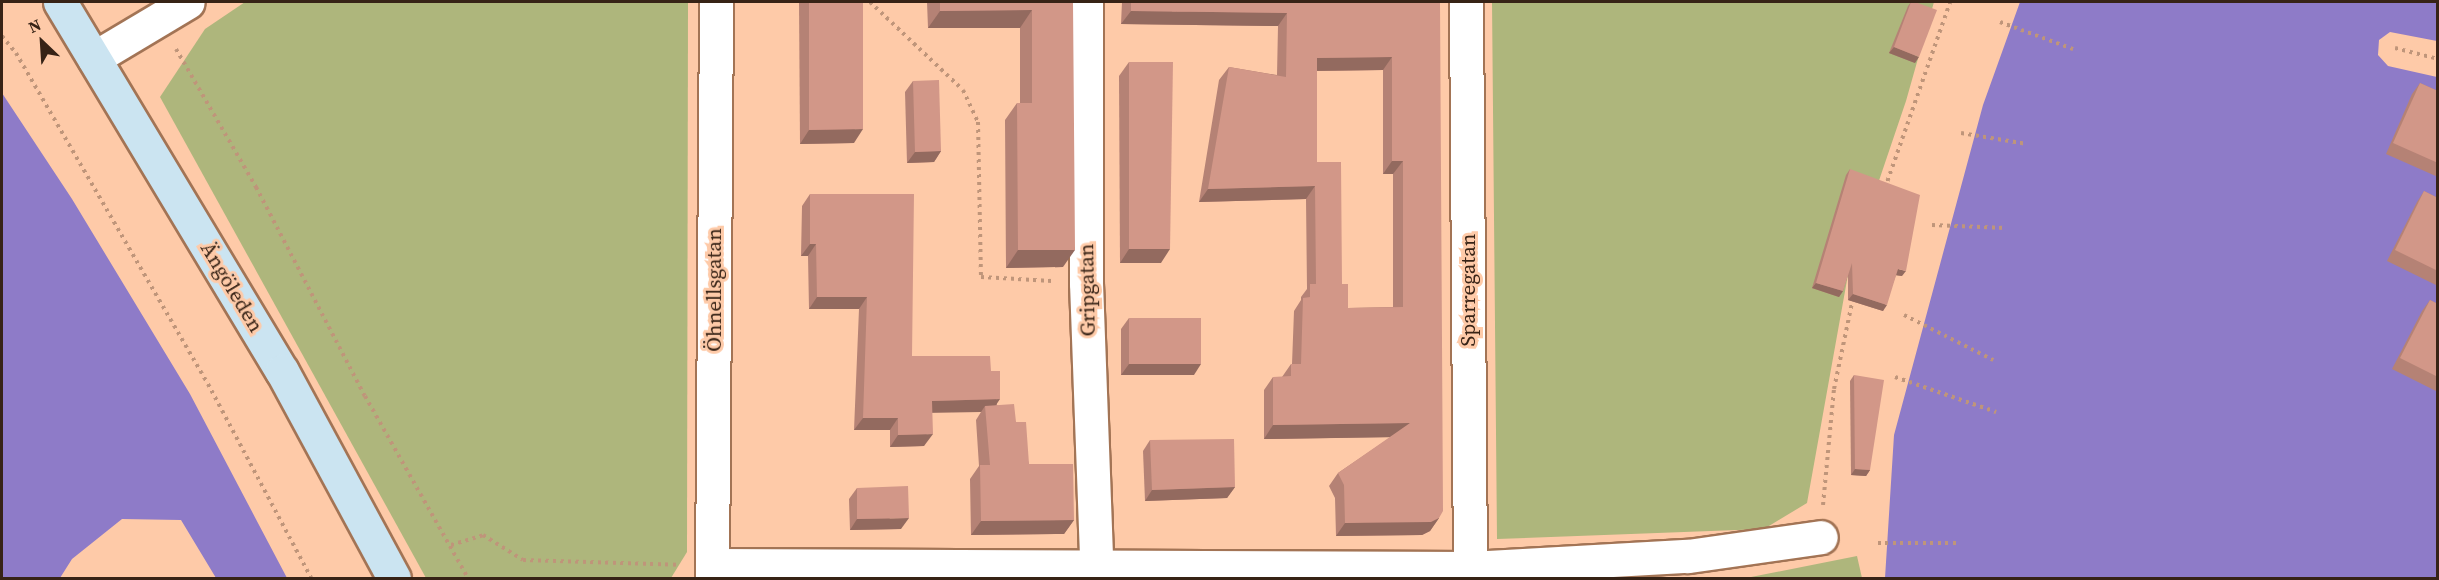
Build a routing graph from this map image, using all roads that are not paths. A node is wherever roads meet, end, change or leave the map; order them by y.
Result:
1 (60, 2) edge
2 (188, 2) edge
3 (716, 2) edge
4 (1086, 2) edge
5 (1466, 2) edge
6 (94, 58) junction
7 (1821, 537) road end
8 (1689, 567) edge
9 (712, 572) edge
10 (1097, 572) edge
11 (1470, 573) edge
12 (394, 579) edge

1 - 6 main road, Ängöleden
2 - 6 street
3 - 9 street, Öhnellsgatan
4 - 10 street, Gripgatan
5 - 11 street, Sparregatan
6 - 12 main road, Ängöleden
7 - 8 street
8 - 11 street
9 - 10 street
10 - 11 street

